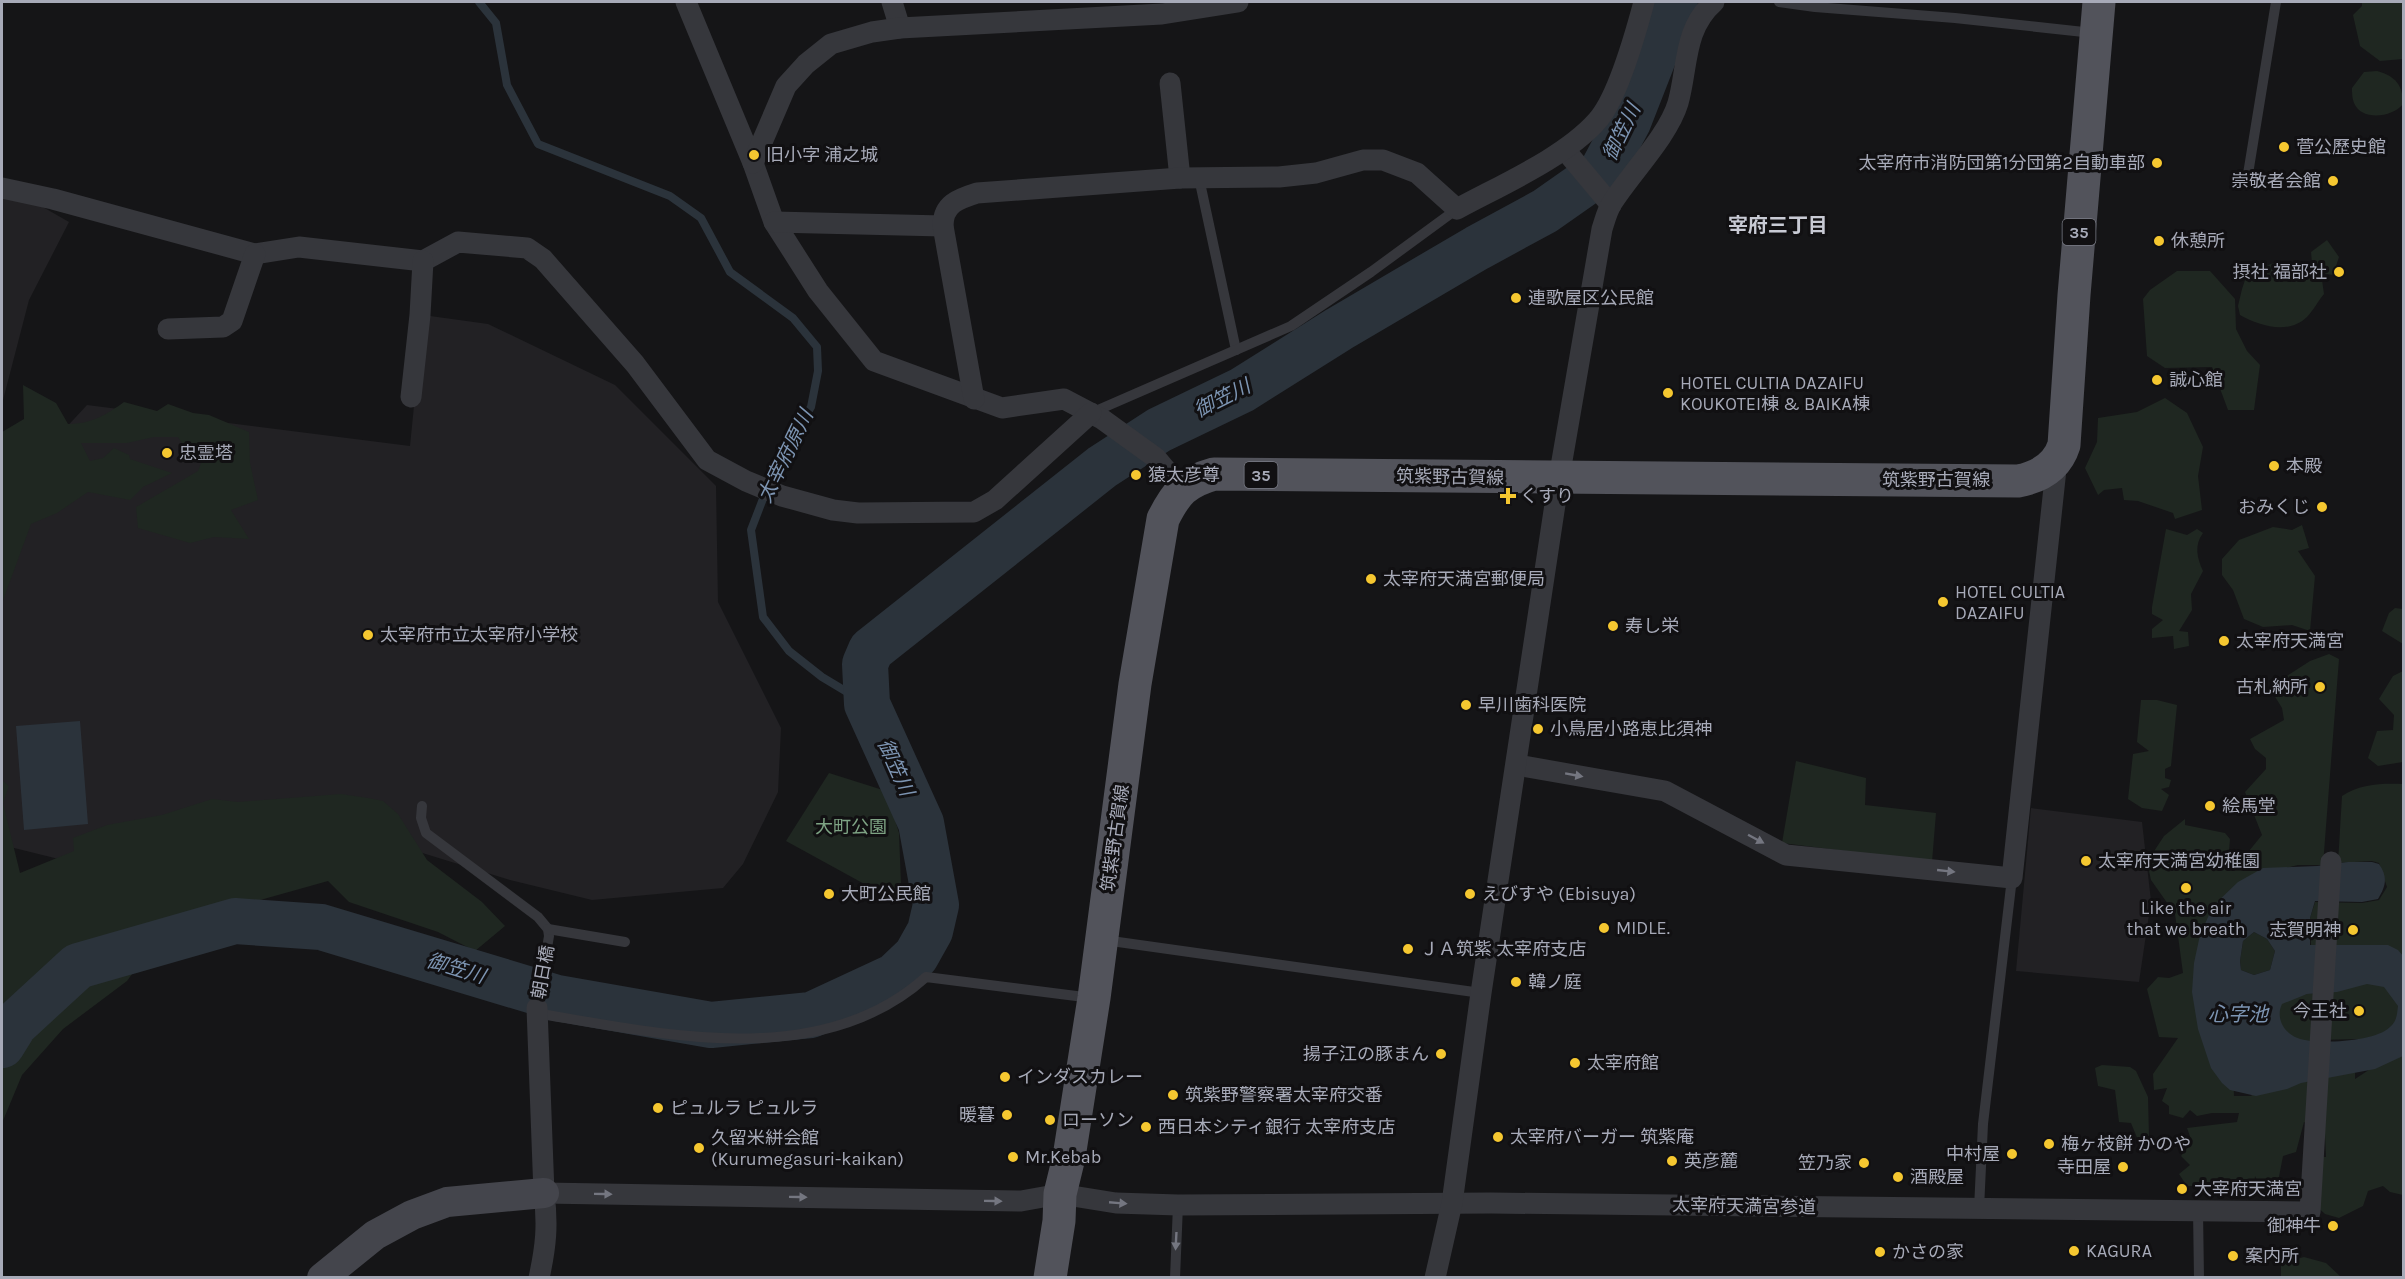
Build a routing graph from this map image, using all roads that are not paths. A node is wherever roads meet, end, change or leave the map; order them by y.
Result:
1 (686, 2) edge
2 (892, 2) edge
3 (1238, 2) edge
4 (1644, 2) edge
5 (1714, 2) edge
6 (1779, 2) edge
7 (2099, 2) edge
8 (2276, 2) edge
9 (1816, 4) edge
10 (900, 28) junction
11 (2097, 34) junction
12 (1170, 83) dead end
13 (1568, 153) junction
14 (753, 164) junction
15 (1189, 178) junction
16 (2247, 180) dead end
17 (2, 188) edge
18 (1608, 201) junction
19 (1457, 210) junction
20 (774, 222) junction
21 (943, 226) junction
22 (255, 254) junction
23 (423, 261) junction
24 (168, 329) dead end
25 (1236, 350) junction
26 (411, 397) dead end
27 (974, 399) junction
28 (1096, 416) junction
29 (2057, 460) junction
30 (1559, 478) junction
31 (1182, 489) junction
32 (1516, 765) junction
33 (422, 806) dead end
34 (2331, 862) dead end
35 (2012, 878) junction
36 (549, 933) junction
37 (1101, 940) junction
38 (625, 942) dead end
39 (1481, 993) junction
40 (1094, 998) junction
41 (537, 1010) junction
42 (544, 1193) junction
43 (1060, 1194) junction
44 (1452, 1203) junction
45 (1178, 1204) junction
46 (1979, 1209) junction
47 (2198, 1210) junction
48 (322, 1278) edge
49 (538, 1278) edge
50 (1050, 1278) edge
51 (1175, 1278) edge
52 (1435, 1278) edge
53 (2199, 1278) edge

1 - 14 street
2 - 10 street
3 - 10 street
4 - 13 street
5 - 18 street
6 - 9 lane
7 - 11 main road, 35
8 - 16 lane
9 - 11 lane
10 - 14 street
11 - 29 main road, 35
12 - 15 street
13 - 18 street
13 - 19 street
14 - 20 street
15 - 19 street
15 - 21 street
15 - 25 lane
17 - 22 street
18 - 30 street
19 - 25 lane
20 - 21 street
20 - 27 street
21 - 27 street
22 - 23 street
22 - 24 street
23 - 26 street
23 - 28 street
25 - 28 lane
27 - 28 street
28 - 31 street
29 - 30 main road, 筑紫野古賀線 / 35
29 - 35 street
30 - 31 main road, 筑紫野古賀線 / 35
30 - 32 street
31 - 37 main road, 筑紫野古賀線 / 35
32 -> 35 street
32 - 39 street
33 - 36 lane
34 - 47 street, 太宰府天満宮参道
35 - 46 lane
36 - 38 lane
36 - 41 lane, 朝日橋
37 - 39 lane
37 - 40 main road, 筑紫野古賀線 / 35
39 - 44 street
40 - 41 lane
40 - 43 main road, 筑紫野古賀線 / 35
41 - 42 street
42 -> 43 street, 太宰府天満宮参道
42 - 48 street
42 - 49 street
43 -> 45 street, 太宰府天満宮参道
43 - 50 main road, 筑紫野古賀線 / 35
44 - 45 street, 太宰府天満宮参道
44 - 46 street, 太宰府天満宮参道
44 - 52 street
45 -> 51 lane
46 - 47 street, 太宰府天満宮参道
47 - 53 lane

